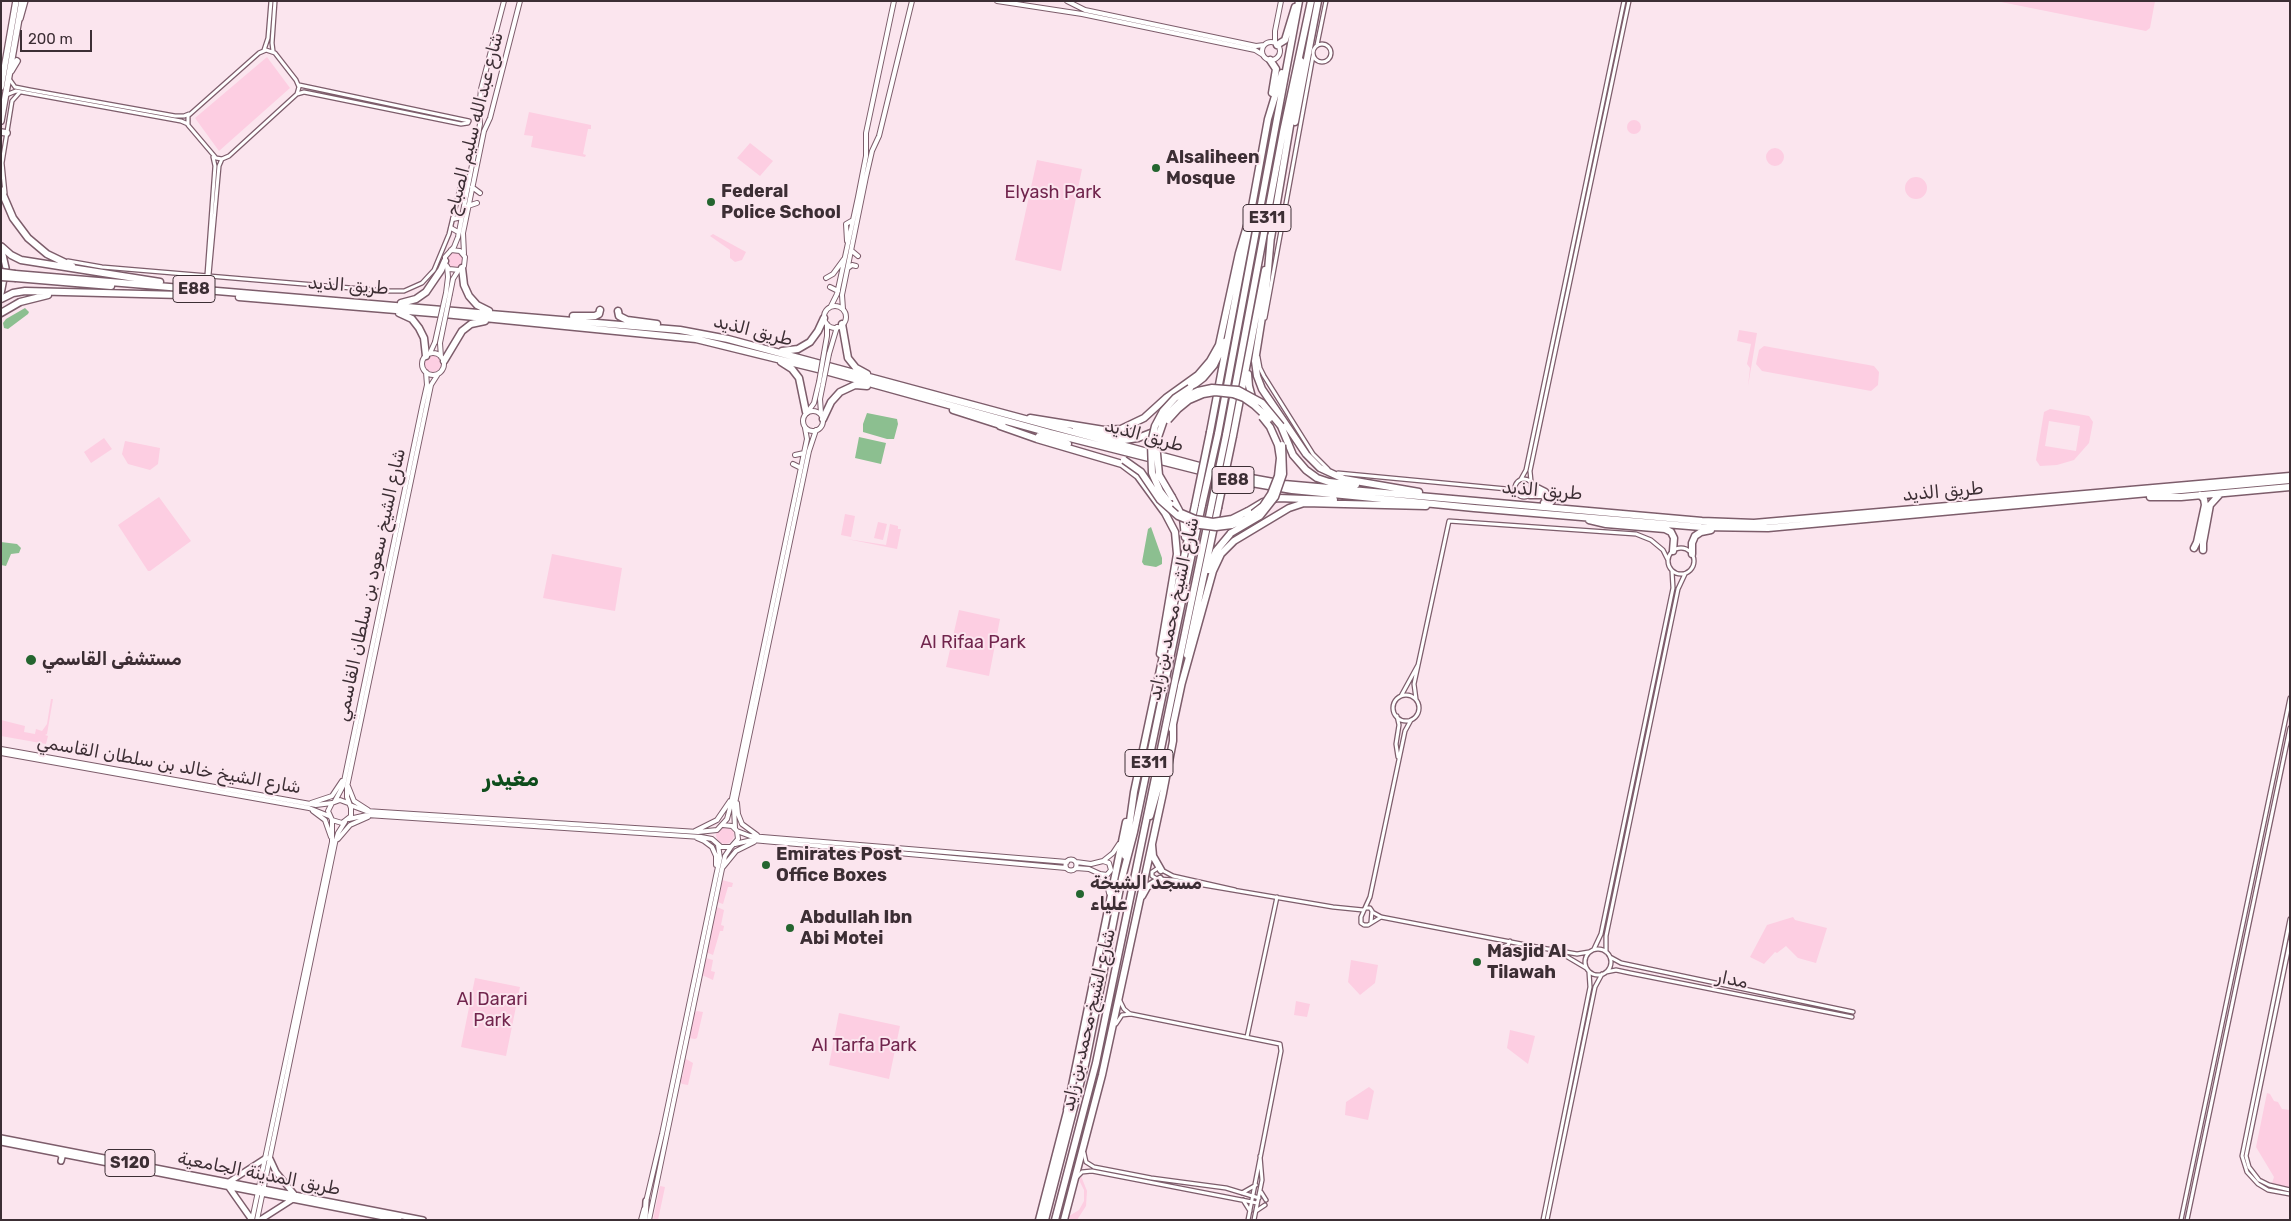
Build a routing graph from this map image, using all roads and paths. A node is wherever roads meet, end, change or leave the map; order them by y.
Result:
1 (16, 1) edge
2 (24, 1) edge
3 (271, 1) edge
4 (275, 1) edge
5 (504, 1) edge
6 (520, 1) edge
7 (894, 1) edge
8 (912, 1) edge
9 (997, 1) edge
10 (1067, 1) edge
11 (1281, 1) edge
12 (1298, 1) edge
13 (1310, 1) edge
14 (1318, 1) edge
15 (1326, 1) edge
16 (1624, 1) edge
17 (1629, 1) edge
18 (1275, 31) junction
19 (1321, 35) junction
20 (270, 38) junction
21 (1226, 39) junction
22 (1216, 42) junction
23 (1266, 44) junction
24 (1276, 44) junction
25 (1326, 45) junction
26 (1317, 46) junction
27 (263, 50) junction
28 (274, 52) junction
29 (1289, 53) junction
30 (1263, 55) junction
31 (1300, 55) junction
32 (1313, 56) junction
33 (1270, 60) junction
34 (17, 62) dead end
35 (1322, 63) junction
36 (1312, 72) junction
37 (5, 74) edge
38 (298, 84) junction
39 (1, 87) edge
40 (313, 89) junction
41 (27, 90) junction
42 (21, 92) junction
43 (312, 93) junction
44 (297, 94) junction
45 (6, 96) junction
46 (190, 114) junction
47 (175, 116) junction
48 (165, 118) junction
49 (1268, 119) junction
50 (1, 121) edge
51 (480, 124) junction
52 (188, 125) junction
53 (485, 129) junction
54 (4, 132) edge
55 (1287, 147) junction
56 (213, 156) junction
57 (222, 159) junction
58 (216, 172) junction
59 (470, 180) junction
60 (472, 187) junction
61 (1, 190) edge
62 (480, 193) dead end
63 (477, 203) dead end
64 (468, 206) junction
65 (1252, 209) junction
66 (462, 217) junction
67 (453, 218) junction
68 (853, 220) junction
69 (451, 228) junction
70 (458, 232) junction
71 (1271, 236) junction
72 (1, 246) edge
73 (451, 250) junction
74 (849, 250) junction
75 (1574, 253) junction
76 (464, 254) junction
77 (858, 256) dead end
78 (845, 260) junction
79 (209, 263) junction
80 (446, 264) junction
81 (856, 266) dead end
82 (848, 268) junction
83 (460, 269) junction
84 (87, 271) junction
85 (1, 272) edge
86 (201, 275) junction
87 (208, 275) junction
88 (15, 276) junction
89 (215, 276) junction
90 (1, 277) edge
91 (826, 278) dead end
92 (830, 287) dead end
93 (200, 290) junction
94 (838, 291) junction
95 (72, 292) junction
96 (192, 293) junction
97 (1, 294) edge
98 (448, 294) junction
99 (1, 299) edge
100 (372, 303) junction
101 (831, 306) junction
102 (843, 309) junction
103 (380, 310) junction
104 (600, 310) dead end
105 (618, 311) dead end
106 (1, 313) edge
107 (1232, 317) junction
108 (552, 320) junction
109 (825, 321) junction
110 (840, 326) junction
111 (664, 328) junction
112 (1252, 339) junction
113 (438, 343) junction
114 (759, 351) junction
115 (827, 354) junction
116 (428, 355) junction
117 (442, 359) junction
118 (426, 372) junction
119 (438, 374) junction
120 (821, 383) junction
121 (885, 385) junction
122 (905, 393) junction
123 (808, 412) junction
124 (999, 412) junction
125 (822, 416) junction
126 (1049, 421) junction
127 (1000, 426) junction
128 (805, 428) junction
129 (816, 430) junction
130 (1214, 433) junction
131 (1229, 436) junction
132 (413, 450) junction
133 (804, 453) junction
134 (417, 454) junction
135 (795, 455) dead end
136 (793, 464) dead end
137 (801, 468) junction
138 (2290, 476) edge
139 (1521, 479) junction
140 (2290, 480) edge
141 (1516, 483) junction
142 (1532, 484) junction
143 (1384, 487) junction
144 (2290, 487) edge
145 (1503, 489) junction
146 (2223, 493) junction
147 (1517, 494) junction
148 (1530, 495) junction
149 (2200, 495) junction
150 (2110, 497) junction
151 (1386, 504) junction
152 (1474, 504) junction
153 (1518, 504) junction
154 (1199, 505) junction
155 (1214, 508) junction
156 (1586, 510) junction
157 (1551, 513) junction
158 (1733, 528) junction
159 (2194, 548) dead end
160 (1662, 550) junction
161 (2203, 550) dead end
162 (1673, 551) junction
163 (783, 552) junction
164 (1692, 554) junction
165 (1668, 560) junction
166 (785, 565) junction
167 (1672, 571) junction
168 (1180, 572) junction
169 (1685, 574) junction
170 (1197, 607) junction
171 (765, 641) junction
172 (766, 654) junction
173 (1419, 664) junction
174 (1157, 684) junction
175 (1181, 686) junction
176 (1401, 696) junction
177 (2290, 698) edge
178 (1416, 700) junction
179 (1396, 716) junction
180 (357, 717) junction
181 (1411, 720) junction
182 (361, 722) junction
183 (1173, 725) junction
184 (2290, 728) edge
185 (1, 749) edge
186 (1, 754) edge
187 (57, 759) junction
188 (1398, 760) junction
189 (46, 761) junction
190 (345, 775) junction
191 (348, 783) junction
192 (1134, 792) junction
193 (735, 795) junction
194 (333, 802) junction
195 (306, 803) junction
196 (349, 804) junction
197 (309, 808) junction
198 (372, 814) junction
199 (330, 818) junction
200 (473, 820) junction
201 (347, 821) junction
202 (599, 826) junction
203 (721, 826) junction
204 (736, 829) junction
205 (588, 830) junction
206 (717, 830) junction
207 (1123, 833) junction
208 (691, 834) junction
209 (1144, 836) junction
210 (1152, 836) junction
211 (760, 839) junction
212 (830, 842) junction
213 (334, 843) junction
214 (717, 843) junction
215 (733, 846) junction
216 (820, 846) junction
217 (880, 847) junction
218 (866, 850) junction
219 (1004, 858) junction
220 (995, 861) junction
221 (1102, 861) junction
222 (1067, 862) junction
223 (1076, 862) junction
224 (1066, 868) junction
225 (1076, 868) junction
226 (719, 870) junction
227 (1161, 870) junction
228 (1100, 874) junction
229 (1122, 878) junction
230 (1160, 880) junction
231 (1235, 890) junction
232 (320, 897) junction
233 (1277, 897) junction
234 (1370, 897) junction
235 (1110, 900) junction
236 (322, 908) junction
237 (1349, 909) junction
238 (1364, 909) junction
239 (317, 911) junction
240 (1372, 911) junction
241 (320, 917) junction
242 (1381, 917) junction
243 (1134, 918) junction
244 (1360, 919) junction
245 (2290, 919) edge
246 (1372, 922) junction
247 (2290, 941) edge
248 (702, 942) junction
249 (1510, 942) junction
250 (1546, 948) junction
251 (1497, 949) dead end
252 (1594, 949) junction
253 (1589, 952) junction
254 (1606, 952) junction
255 (704, 954) junction
256 (1610, 957) junction
257 (1586, 968) junction
258 (1589, 972) junction
259 (1606, 972) junction
260 (1602, 974) junction
261 (1119, 994) junction
262 (1853, 1012) dead end
263 (1131, 1014) junction
264 (2270, 1014) junction
265 (1852, 1017) dead end
266 (1094, 1021) junction
267 (2272, 1025) junction
268 (1248, 1036) junction
269 (1109, 1045) junction
270 (282, 1081) junction
271 (284, 1092) junction
272 (668, 1105) junction
273 (1067, 1110) junction
274 (669, 1123) junction
275 (1, 1138) edge
276 (1086, 1140) junction
277 (1, 1142) edge
278 (60, 1154) junction
279 (1260, 1156) junction
280 (268, 1158) junction
281 (61, 1160) dead end
282 (127, 1162) junction
283 (1053, 1164) junction
284 (117, 1165) junction
285 (1088, 1165) junction
286 (1085, 1171) junction
287 (229, 1184) junction
288 (1256, 1185) junction
289 (261, 1190) junction
290 (1260, 1190) junction
291 (2290, 1190) edge
292 (1242, 1193) junction
293 (2290, 1194) edge
294 (294, 1197) junction
295 (1254, 1197) junction
296 (1258, 1198) junction
297 (1242, 1200) junction
298 (1266, 1200) dead end
299 (646, 1201) junction
300 (1252, 1202) junction
301 (1257, 1203) junction
302 (1265, 1205) dead end
303 (1067, 1206) junction
304 (350, 1210) junction
305 (367, 1210) junction
306 (1250, 1211) junction
307 (1255, 1212) junction
308 (252, 1220) edge
309 (259, 1220) edge
310 (399, 1220) edge
311 (423, 1220) edge
312 (641, 1220) edge
313 (645, 1220) edge
314 (649, 1220) edge
315 (1034, 1220) edge
316 (1039, 1220) edge
317 (1045, 1220) edge
318 (1055, 1220) edge
319 (1064, 1220) edge
320 (1248, 1220) edge
321 (1254, 1220) edge
322 (1543, 1220) edge
323 (1547, 1220) edge
324 (2181, 1220) edge
325 (2187, 1220) edge

1 - 37 highway
2 - 37 highway
3 - 20 street
4 - 20 street
5 - 51 main road, شارع عبدالله سليم الصباح
6 - 53 main road, شارع عبدالله سليم الصباح
7 - 68 main road
8 - 74 main road
9 - 22 main road
10 - 21 main road
11 - 18 main road
12 - 24 highway
12 - 29 highway, شارع الشيخ محمد بن زايد / E311
13 - 31 highway, E311
14 - 55 highway
15 - 19 street
16 - 75 street
17 - 75 street
18 - 23 main road
18 - 24 main road
19 - 25 street
19 - 26 street
20 - 27 street
20 - 28 street
21 - 22 main road
21 - 23 main road
22 - 30 main road
23 - 24 main road
23 - 30 main road
24 - 33 main road
25 - 26 street
25 - 35 street
26 - 32 street
27 - 28 street
27 - 46 street
28 - 38 street
29 - 49 highway
29 - 130 highway, شارع الشيخ محمد بن زايد / E311
30 - 33 main road
31 - 55 highway
31 - 131 highway, E311
32 - 35 street
32 - 36 street
33 - 49 highway
34 - 37 highway
35 - 36 street
36 - 145 street
37 - 39 highway
37 - 41 street
37 - 45 highway
38 - 40 street
38 - 44 street
40 - 43 street
40 - 43 street
41 - 42 street
41 - 47 street
42 - 45 street
42 - 48 street
42 - 54 street
43 - 44 street
44 - 57 street
45 - 50 highway
46 - 47 street
46 - 52 street
47 - 48 street
48 - 52 street
49 - 65 highway
51 - 53 main road
51 - 59 main road, شارع عبدالله سليم الصباح
52 - 56 street
53 - 60 main road, شارع عبدالله سليم الصباح
54 - 86 street
55 - 71 highway
56 - 57 street
56 - 58 street
57 - 58 street
58 - 79 street
59 - 66 main road, شارع عبدالله سليم الصباح
59 - 67 street
60 - 62 main road
60 - 64 main road, شارع عبدالله سليم الصباح
61 - 84 highway
63 - 64 main road
64 - 76 main road, شارع عبدالله سليم الصباح
65 - 107 highway
65 - 126 highway
66 - 67 main road
66 - 70 main road, شارع عبدالله سليم الصباح
67 - 69 street
68 - 74 main road
68 - 74 main road
69 - 70 main road
69 - 89 street
70 - 73 main road, شارع عبدالله سليم الصباح
71 - 112 highway
71 - 143 highway
72 - 84 highway
72 - 97 main road
73 - 76 main road
73 - 80 main road
74 - 77 main road
74 - 78 main road
74 - 82 main road
75 - 139 street
75 - 142 street
76 - 83 main road
78 - 82 main road
78 - 91 main road
78 - 94 main road
79 - 86 street
79 - 87 street
79 - 89 street
80 - 83 main road
80 - 98 main road
80 - 100 highway
81 - 82 main road
82 - 102 main road
83 - 98 main road
83 - 108 highway
84 - 93 highway
85 - 88 highway, طريق الذيد / E88, bridge
86 - 87 street
87 - 89 street
88 - 90 highway, طريق الذيد / E88, bridge
88 - 93 highway, طريق الذيد / E88
88 - 96 highway, طريق الذيد / E88
92 - 94 main road
93 - 100 highway, طريق الذيد / E88
94 - 101 main road
95 - 96 highway
95 - 99 highway
95 - 106 highway
96 - 103 highway, طريق الذيد / E88
98 - 113 main road, bridge
100 - 108 highway, طريق الذيد / E88
101 - 102 main road
101 - 109 main road
102 - 110 main road
103 - 108 highway, طريق الذيد / E88
103 - 116 highway
104 - 108 highway
105 - 111 highway
107 - 130 highway
107 - 151 highway, bridge
108 - 111 highway, طريق الذيد / E88
108 - 114 highway, طريق الذيد / E88
108 - 117 highway
109 - 110 main road
109 - 114 highway
109 - 115 main road
110 - 115 main road
110 - 121 highway
111 - 114 highway, طريق الذيد / E88
112 - 127 highway, bridge
112 - 131 highway
113 - 116 main road
113 - 117 main road
114 - 121 highway, طريق الذيد / E88
114 - 123 highway
115 - 120 main road, bridge
116 - 117 main road
116 - 118 main road
117 - 119 main road
118 - 119 main road
118 - 132 main road, شارع الشيخ سعود بن سلطان القاسمي
119 - 134 main road, شارع الشيخ سعود بن سلطان القاسمي
120 - 123 main road
120 - 125 main road
121 - 122 highway, طريق الذيد / E88
121 - 124 highway, طريق الذيد / E88
121 - 125 highway
122 - 127 highway
122 - 152 highway, طريق الذيد / E88
123 - 125 main road
123 - 128 main road
124 - 126 highway
124 - 152 highway, طريق الذيد / E88
125 - 129 main road
126 - 170 highway, bridge
127 - 174 highway
128 - 129 main road
128 - 133 main road
129 - 166 main road
130 - 154 highway, شارع الشيخ محمد بن زايد / E311, bridge
131 - 155 highway, bridge
132 - 134 main road
132 - 180 main road, شارع الشيخ سعود بن سلطان القاسمي
133 - 135 main road
133 - 137 main road
134 - 182 main road, شارع الشيخ سعود بن سلطان القاسمي
136 - 137 main road
137 - 163 main road
138 - 156 highway, طريق الذيد / E88
139 - 141 street
139 - 142 street
140 - 150 highway, طريق الذيد / E88
141 - 145 street
141 - 147 street
142 - 148 street
142 - 156 highway
143 - 152 highway
143 - 168 highway, bridge
144 - 146 highway
145 - 147 street
146 - 149 highway
146 - 161 highway
147 - 148 street
148 - 153 highway
149 - 150 highway
149 - 159 highway
150 - 158 highway, طريق الذيد / E88
151 - 152 highway
151 - 175 highway
152 - 153 highway, طريق الذيد / E88
152 - 157 highway, طريق الذيد / E88
153 - 156 highway, طريق الذيد / E88
154 - 168 highway
154 - 229 highway, شارع الشيخ محمد بن زايد / E311
155 - 170 highway
155 - 209 highway, شارع الشيخ محمد بن زايد / E311
157 - 158 highway, طريق الذيد / E88
157 - 162 highway
158 - 164 highway
160 - 162 street
160 - 165 street
160 - 173 street
162 - 164 street
162 - 165 street
163 - 166 main road
163 - 171 main road
164 - 169 street
165 - 167 street
166 - 172 main road
167 - 169 street
167 - 252 street
168 - 174 highway
169 - 254 street
170 - 175 highway
171 - 172 main road
171 - 193 main road
172 - 193 main road
173 - 176 street
173 - 178 street
174 - 192 highway
175 - 183 highway
176 - 178 street
176 - 179 street
177 - 324 street
178 - 181 street
179 - 181 street
179 - 188 street
180 - 182 main road
180 - 190 main road, شارع الشيخ سعود بن سلطان القاسمي
181 - 188 street
182 - 191 main road, شارع الشيخ سعود بن سلطان القاسمي
183 - 209 highway
183 - 210 highway
184 - 325 street
185 - 187 main road, شارع الشيخ خالد بن سلطان القاسمي
186 - 189 main road, شارع الشيخ خالد بن سلطان القاسمي
187 - 189 main road
187 - 195 main road, شارع الشيخ خالد بن سلطان القاسمي
188 - 234 street
189 - 197 main road, شارع الشيخ خالد بن سلطان القاسمي
190 - 194 main road, شارع الشيخ سعود بن سلطان القاسمي
190 - 195 main road
191 - 196 main road, شارع الشيخ سعود بن سلطان القاسمي
191 - 198 main road
192 - 207 highway
192 - 229 highway
193 - 203 main road
193 - 204 main road
193 - 208 main road
193 - 211 main road
194 - 195 main road, شارع الشيخ خالد بن سلطان القاسمي
194 - 196 main road
194 - 199 main road
196 - 198 main road
196 - 201 main road
197 - 199 main road, شارع الشيخ خالد بن سلطان القاسمي
197 - 213 main road
198 - 200 main road
198 - 201 main road
198 - 213 main road
199 - 201 main road
199 - 213 main road
200 - 202 main road
200 - 205 main road
201 - 213 main road
202 - 205 main road
202 - 208 main road
203 - 204 main road
203 - 206 main road
204 - 211 main road
204 - 215 main road
205 - 208 main road
206 - 208 main road
206 - 214 main road
207 - 221 main road
207 - 235 highway
208 - 214 main road
208 - 226 main road
209 - 318 highway, شارع الشيخ محمد بن زايد / E311
210 - 227 highway
210 - 243 highway
211 - 212 main road
211 - 215 main road
211 - 216 main road
211 - 226 main road
212 - 216 main road
212 - 217 main road
213 - 232 main road
213 - 236 main road
214 - 215 main road
214 - 226 main road
215 - 226 main road
216 - 218 main road
217 - 218 main road
217 - 219 main road
218 - 220 main road
219 - 220 main road
219 - 222 main road
220 - 224 main road
221 - 223 main road
221 - 228 main road
222 - 223 main road
222 - 224 main road
223 - 225 main road
224 - 225 main road
225 - 228 main road
226 - 248 main road
226 - 255 main road
227 - 230 street
227 - 231 street
228 - 235 main road
229 - 266 highway, شارع الشيخ محمد بن زايد / E311
230 - 231 street
230 - 243 highway
231 - 233 street
232 - 236 main road
232 - 239 main road
233 - 237 street
233 - 268 street
234 - 238 street
234 - 240 street
235 - 273 highway
236 - 241 main road
237 - 238 street
237 - 244 street
238 - 240 street
238 - 244 street
239 - 241 main road
239 - 270 main road
240 - 242 street
240 - 246 street
241 - 271 main road
242 - 246 street
242 - 249 street
243 - 261 highway
244 - 246 street
245 - 264 street
247 - 267 street
248 - 255 main road
248 - 272 main road
249 - 250 street
249 - 251 street
250 - 253 street
250 - 257 street
252 - 253 street
252 - 254 street
253 - 257 street
254 - 256 street
255 - 274 main road
256 - 259 street
256 - 262 street, مدار
257 - 258 street
258 - 260 street
258 - 322 street
259 - 260 street
259 - 265 street, مدار
260 - 323 street
261 - 263 street
261 - 269 highway
263 - 268 street
263 - 269 street
264 - 267 street
264 - 293 street
266 - 273 highway
266 - 317 highway, شارع الشيخ محمد بن زايد / E311
267 - 291 street
268 - 279 street
269 - 276 highway
270 - 271 main road
270 - 280 main road
271 - 280 main road
272 - 274 main road
272 - 299 main road
273 - 283 highway
274 - 314 main road
275 - 282 main road, طريق المدينة الجامعية / S120
276 - 285 street
276 - 303 highway
277 - 278 main road, طريق المدينة الجامعية / S120
278 - 281 main road
278 - 284 main road, طريق المدينة الجامعية / S120
279 - 288 street
279 - 290 street
280 - 287 main road
280 - 289 main road
280 - 294 main road
282 - 284 main road
282 - 287 main road, طريق المدينة الجامعية / S120
283 - 315 highway
283 - 316 highway
284 - 287 main road, طريق المدينة الجامعية / S120
285 - 286 street
285 - 292 street
286 - 297 street
286 - 303 street
287 - 289 main road, طريق المدينة الجامعية / S120
287 - 308 main road
288 - 292 street
288 - 295 street
289 - 294 main road, طريق المدينة الجامعية / S120
289 - 308 main road
289 - 309 main road
290 - 296 street
290 - 298 street
292 - 295 street
294 - 304 main road, طريق المدينة الجامعية / S120
294 - 305 main road, طريق المدينة الجامعية / S120
294 - 309 main road
295 - 296 street
295 - 300 street
296 - 301 street
297 - 300 street
297 - 306 street
299 - 312 main road
299 - 313 main road
300 - 301 street
300 - 306 street
301 - 307 street
302 - 307 street
303 - 319 highway
304 - 305 main road
304 - 310 main road, طريق المدينة الجامعية / S120
305 - 311 main road, طريق المدينة الجامعية / S120
306 - 320 street
307 - 321 street

